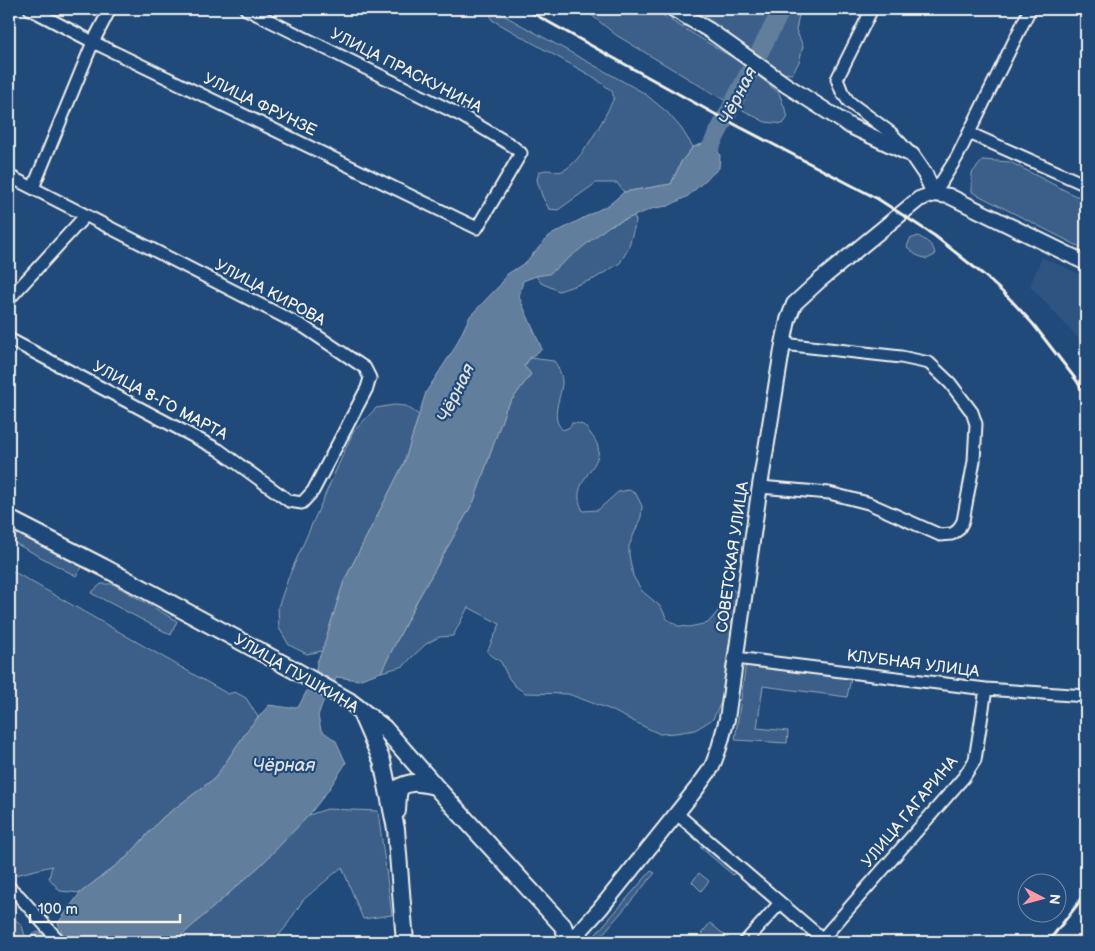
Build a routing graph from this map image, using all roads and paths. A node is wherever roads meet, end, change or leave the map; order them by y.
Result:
1 (30, 9) edge
2 (110, 9) edge
3 (246, 9) edge
4 (673, 9) edge
5 (872, 9) edge
6 (1030, 9) edge
7 (93, 42) junction
8 (970, 133) junction
9 (912, 155) junction
10 (9, 176) edge
11 (1086, 185) edge
12 (33, 188) junction
13 (934, 194) junction
14 (86, 215) junction
15 (477, 228) joint
16 (1086, 263) edge
17 (9, 299) edge
18 (9, 339) edge
19 (783, 344) junction
20 (760, 486) junction
21 (289, 501) joint
22 (9, 519) edge
23 (736, 658) junction
24 (986, 689) junction
25 (1086, 696) edge
26 (355, 706) junction
27 (435, 786) junction
28 (677, 814) junction
29 (396, 829) junction
30 (9, 887) edge
31 (780, 903) junction
32 (824, 941) edge
33 (60, 942) edge
34 (405, 942) edge
35 (570, 942) edge
36 (745, 942) edge

1 - 7 street, УЛИЦА ФРУНЗЕ
2 - 7 street
3 - 15 street, УЛИЦА ПРАСКУНИНА
4 - 9 street
5 - 9 street
6 - 8 street
7 - 12 street
7 - 15 street, УЛИЦА ФРУНЗЕ
8 - 11 street
8 - 13 street
9 - 13 street
10 - 12 street, УЛИЦА КИРОВА
12 - 14 street, УЛИЦА КИРОВА
13 - 16 street
13 - 19 street, СОВЕТСКАЯ УЛИЦА
14 - 17 street
14 - 21 street, УЛИЦА КИРОВА
18 - 21 street, УЛИЦА 8-ГО МАРТА
19 - 20 street, СОВЕТСКАЯ УЛИЦА
19 - 20 street
20 - 23 street, СОВЕТСКАЯ УЛИЦА
22 - 26 main road, УЛИЦА ПУШКИНА
23 - 24 street, КЛУБНАЯ УЛИЦА
23 - 28 street, СОВЕТСКАЯ УЛИЦА
24 - 25 street, КЛУБНАЯ УЛИЦА
24 - 32 street, УЛИЦА ГАГАРИНА
26 - 27 main road, УЛИЦА ПУШКИНА
26 - 29 main road
27 - 29 main road
27 - 35 main road, УЛИЦА ПУШКИНА
28 - 31 street
28 - 35 street, СОВЕТСКАЯ УЛИЦА
29 - 34 main road
30 - 33 street
31 - 32 street
31 - 36 street

